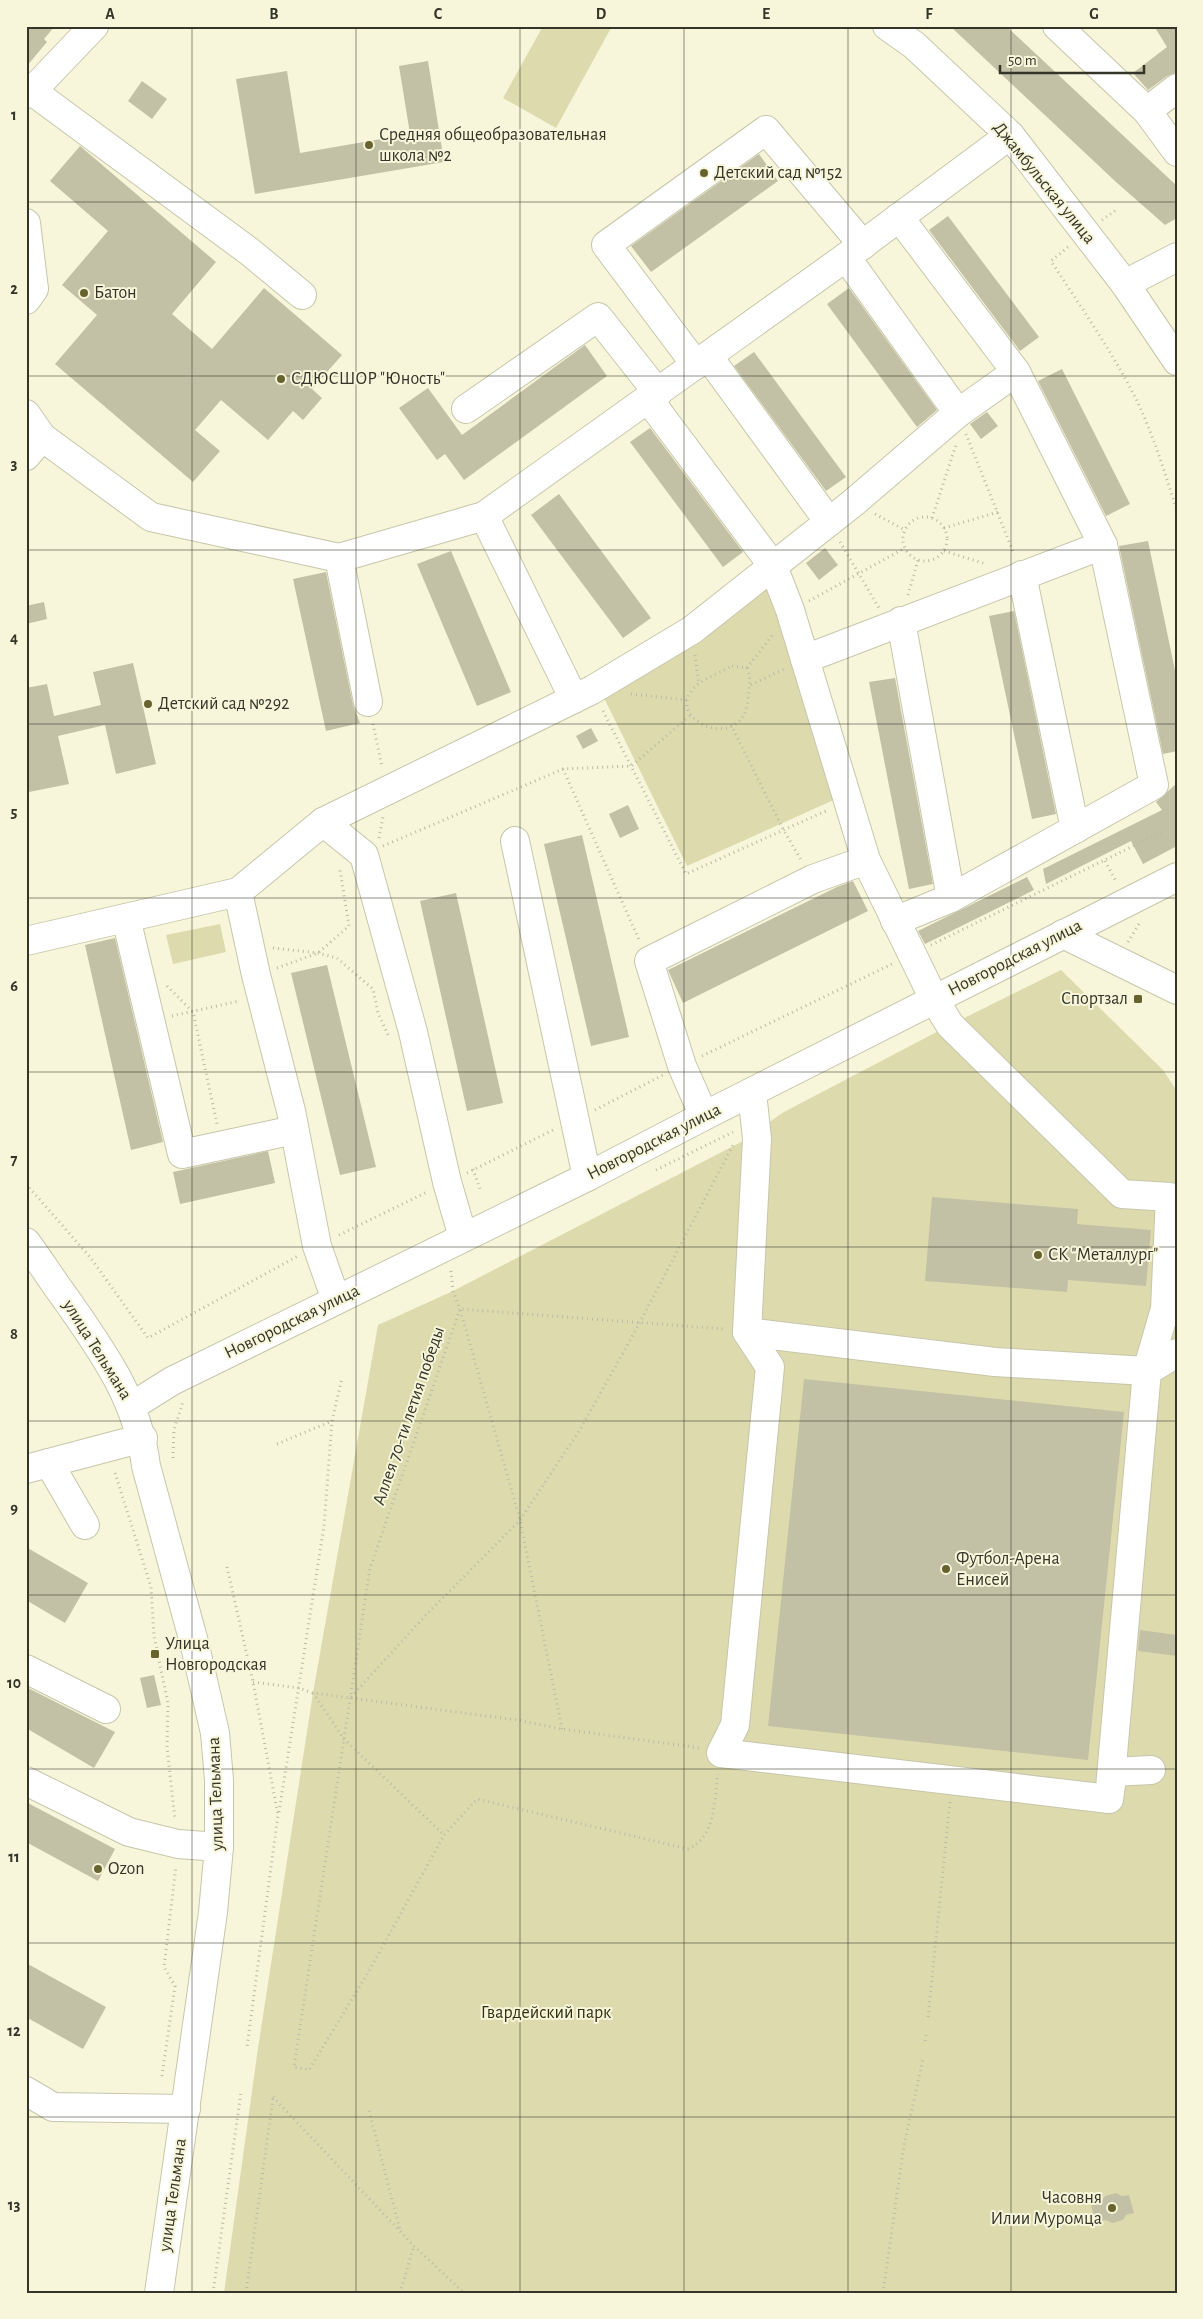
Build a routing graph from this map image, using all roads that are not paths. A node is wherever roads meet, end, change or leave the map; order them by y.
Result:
1 (94, 26) edge
2 (887, 26) edge
3 (1057, 26) edge
4 (1177, 88) edge
5 (29, 92) edge
6 (1147, 111) junction
7 (1010, 136) junction
8 (1177, 152) edge
9 (899, 217) junction
10 (26, 223) edge
11 (855, 251) junction
12 (1177, 257) edge
13 (1125, 284) junction
14 (302, 295) dead end
15 (26, 300) edge
16 (702, 361) junction
17 (1177, 361) edge
18 (1016, 372) junction
19 (654, 397) junction
20 (466, 408) dead end
21 (26, 414) edge
22 (960, 419) junction
23 (34, 446) edge
24 (484, 516) junction
25 (829, 522) junction
26 (1103, 545) junction
27 (339, 558) junction
28 (773, 566) junction
29 (1022, 575) junction
30 (895, 624) junction
31 (805, 659) junction
32 (583, 694) junction
33 (368, 702) dead end
34 (323, 822) junction
35 (1075, 829) junction
36 (515, 841) dead end
37 (866, 860) junction
38 (1177, 877) edge
39 (238, 892) junction
40 (951, 898) junction
41 (126, 918) junction
42 (895, 921) junction
43 (1063, 934) junction
44 (26, 941) edge
45 (1177, 990) edge
46 (934, 999) junction
47 (752, 1092) junction
48 (704, 1116) junction
49 (294, 1130) junction
50 (588, 1177) junction
51 (463, 1237) junction
52 (26, 1242) edge
53 (336, 1300) junction
54 (747, 1332) junction
55 (1177, 1353) edge
56 (1147, 1371) junction
57 (132, 1406) junction
58 (143, 1438) junction
59 (38, 1466) edge
60 (85, 1525) dead end
61 (26, 1669) edge
62 (106, 1709) dead end
63 (1151, 1770) dead end
64 (1113, 1772) junction
65 (26, 1781) edge
66 (219, 1847) junction
67 (26, 2091) edge
68 (186, 2109) junction
69 (159, 2293) edge

1 - 5 street
2 - 7 street, Джамбульская улица
3 - 6 street
4 - 6 street
5 - 14 street
6 - 8 street
7 - 9 street
7 - 13 street, Джамбульская улица
9 - 11 street
9 - 18 street
10 - 15 street
11 - 16 street
11 - 16 street
11 - 22 street
12 - 13 street
13 - 17 street, Джамбульская улица
16 - 19 street
16 - 25 street
18 - 22 street
18 - 26 street
19 - 20 street
19 - 24 street
19 - 28 street
21 - 23 street
22 - 25 street
23 - 27 street
24 - 27 street
24 - 32 street
25 - 28 street
26 - 29 street
26 - 35 street
27 - 33 street
28 - 31 street
28 - 32 street
29 - 30 street
29 - 35 street
30 - 31 street
30 - 40 street
31 - 37 street
32 - 34 street
34 - 39 street
34 - 51 street
35 - 40 street
36 - 50 street
37 - 42 street
37 - 48 street
38 - 43 street, Новгородская улица
39 - 41 street
39 - 49 street
40 - 42 street
41 - 44 street
41 - 49 street
42 - 46 street
43 - 45 street
43 - 46 street, Новгородская улица
46 - 47 street, Новгородская улица
46 - 56 street
47 - 48 street, Новгородская улица
47 - 54 street
48 - 50 street, Новгородская улица
49 - 53 street
50 - 51 street, Новгородская улица
51 - 53 street, Новгородская улица
52 - 57 street, улица Тельмана
53 - 57 street, Новгородская улица
54 - 56 street
54 - 64 street
55 - 56 street
56 - 64 street
57 - 58 street, улица Тельмана
58 - 59 street
58 - 66 street, улица Тельмана
59 - 60 street
61 - 62 street
63 - 64 street
65 - 66 street
66 - 68 street, улица Тельмана
67 - 68 street
68 - 69 street, улица Тельмана

